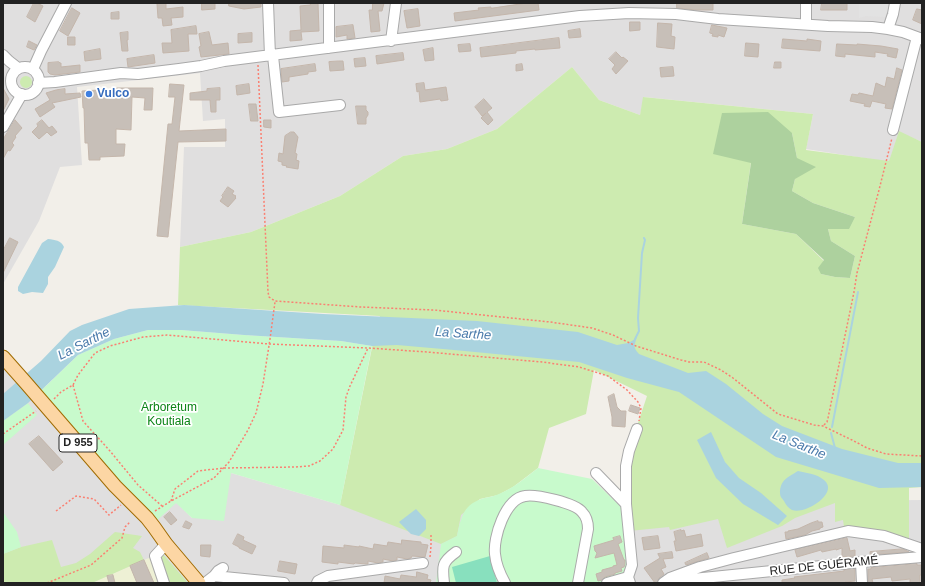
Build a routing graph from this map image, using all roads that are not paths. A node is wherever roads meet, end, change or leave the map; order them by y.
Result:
1 (66, 3) edge
2 (268, 3) edge
3 (329, 3) edge
4 (396, 3) edge
5 (806, 3) edge
6 (895, 3) edge
7 (645, 8) edge
8 (806, 24) junction
9 (888, 29) junction
10 (919, 38) edge
11 (391, 40) junction
12 (329, 48) junction
13 (3, 55) edge
14 (272, 56) junction
15 (18, 68) junction
16 (33, 69) junction
17 (38, 83) junction
18 (7, 86) edge
19 (22, 94) junction
20 (340, 105) dead end
21 (3, 127) edge
22 (893, 130) road end
23 (3, 357) edge
24 (637, 429) road end
25 (596, 473) dead end
26 (115, 486) junction
27 (626, 504) junction
28 (166, 544) junction
29 (922, 549) edge
30 (456, 552) dead end
31 (922, 557) edge
32 (861, 562) junction
33 (423, 563) road end
34 (223, 568) dead end
35 (214, 576) junction
36 (629, 580) edge
37 (164, 583) edge
38 (199, 583) edge
39 (205, 583) edge
40 (284, 583) edge
41 (317, 583) edge
42 (444, 583) edge
43 (505, 583) edge
44 (578, 583) edge
45 (607, 583) edge
46 (663, 583) edge
47 (679, 583) edge
48 (862, 583) edge

1 - 16 street
2 - 14 street
3 - 12 street
4 - 11 street
5 - 8 street
6 - 9 street
7 - 8 street
7 - 11 street
8 - 9 street
9 - 10 street
10 - 22 street
11 - 12 street
12 - 14 street
13 - 15 street
14 - 17 street
14 - 20 street
15 - 16 street
15 - 18 street
16 - 17 street
17 - 19 street
18 - 19 street
19 - 21 street
23 - 26 main road, D 955
24 - 27 street
25 - 27 street
26 - 28 main road, D 955
26 - 28 main road, D 955
27 - 36 street
28 - 37 street
28 - 38 main road, D 955
29 - 46 street
30 - 42 street
31 - 32 street, RUE DE GUÉRAMÉ
32 - 47 street, RUE DE GUÉRAMÉ
32 - 48 street
33 - 41 street
34 - 35 street
35 - 39 street
35 - 40 street
36 - 45 street
43 - 44 street

